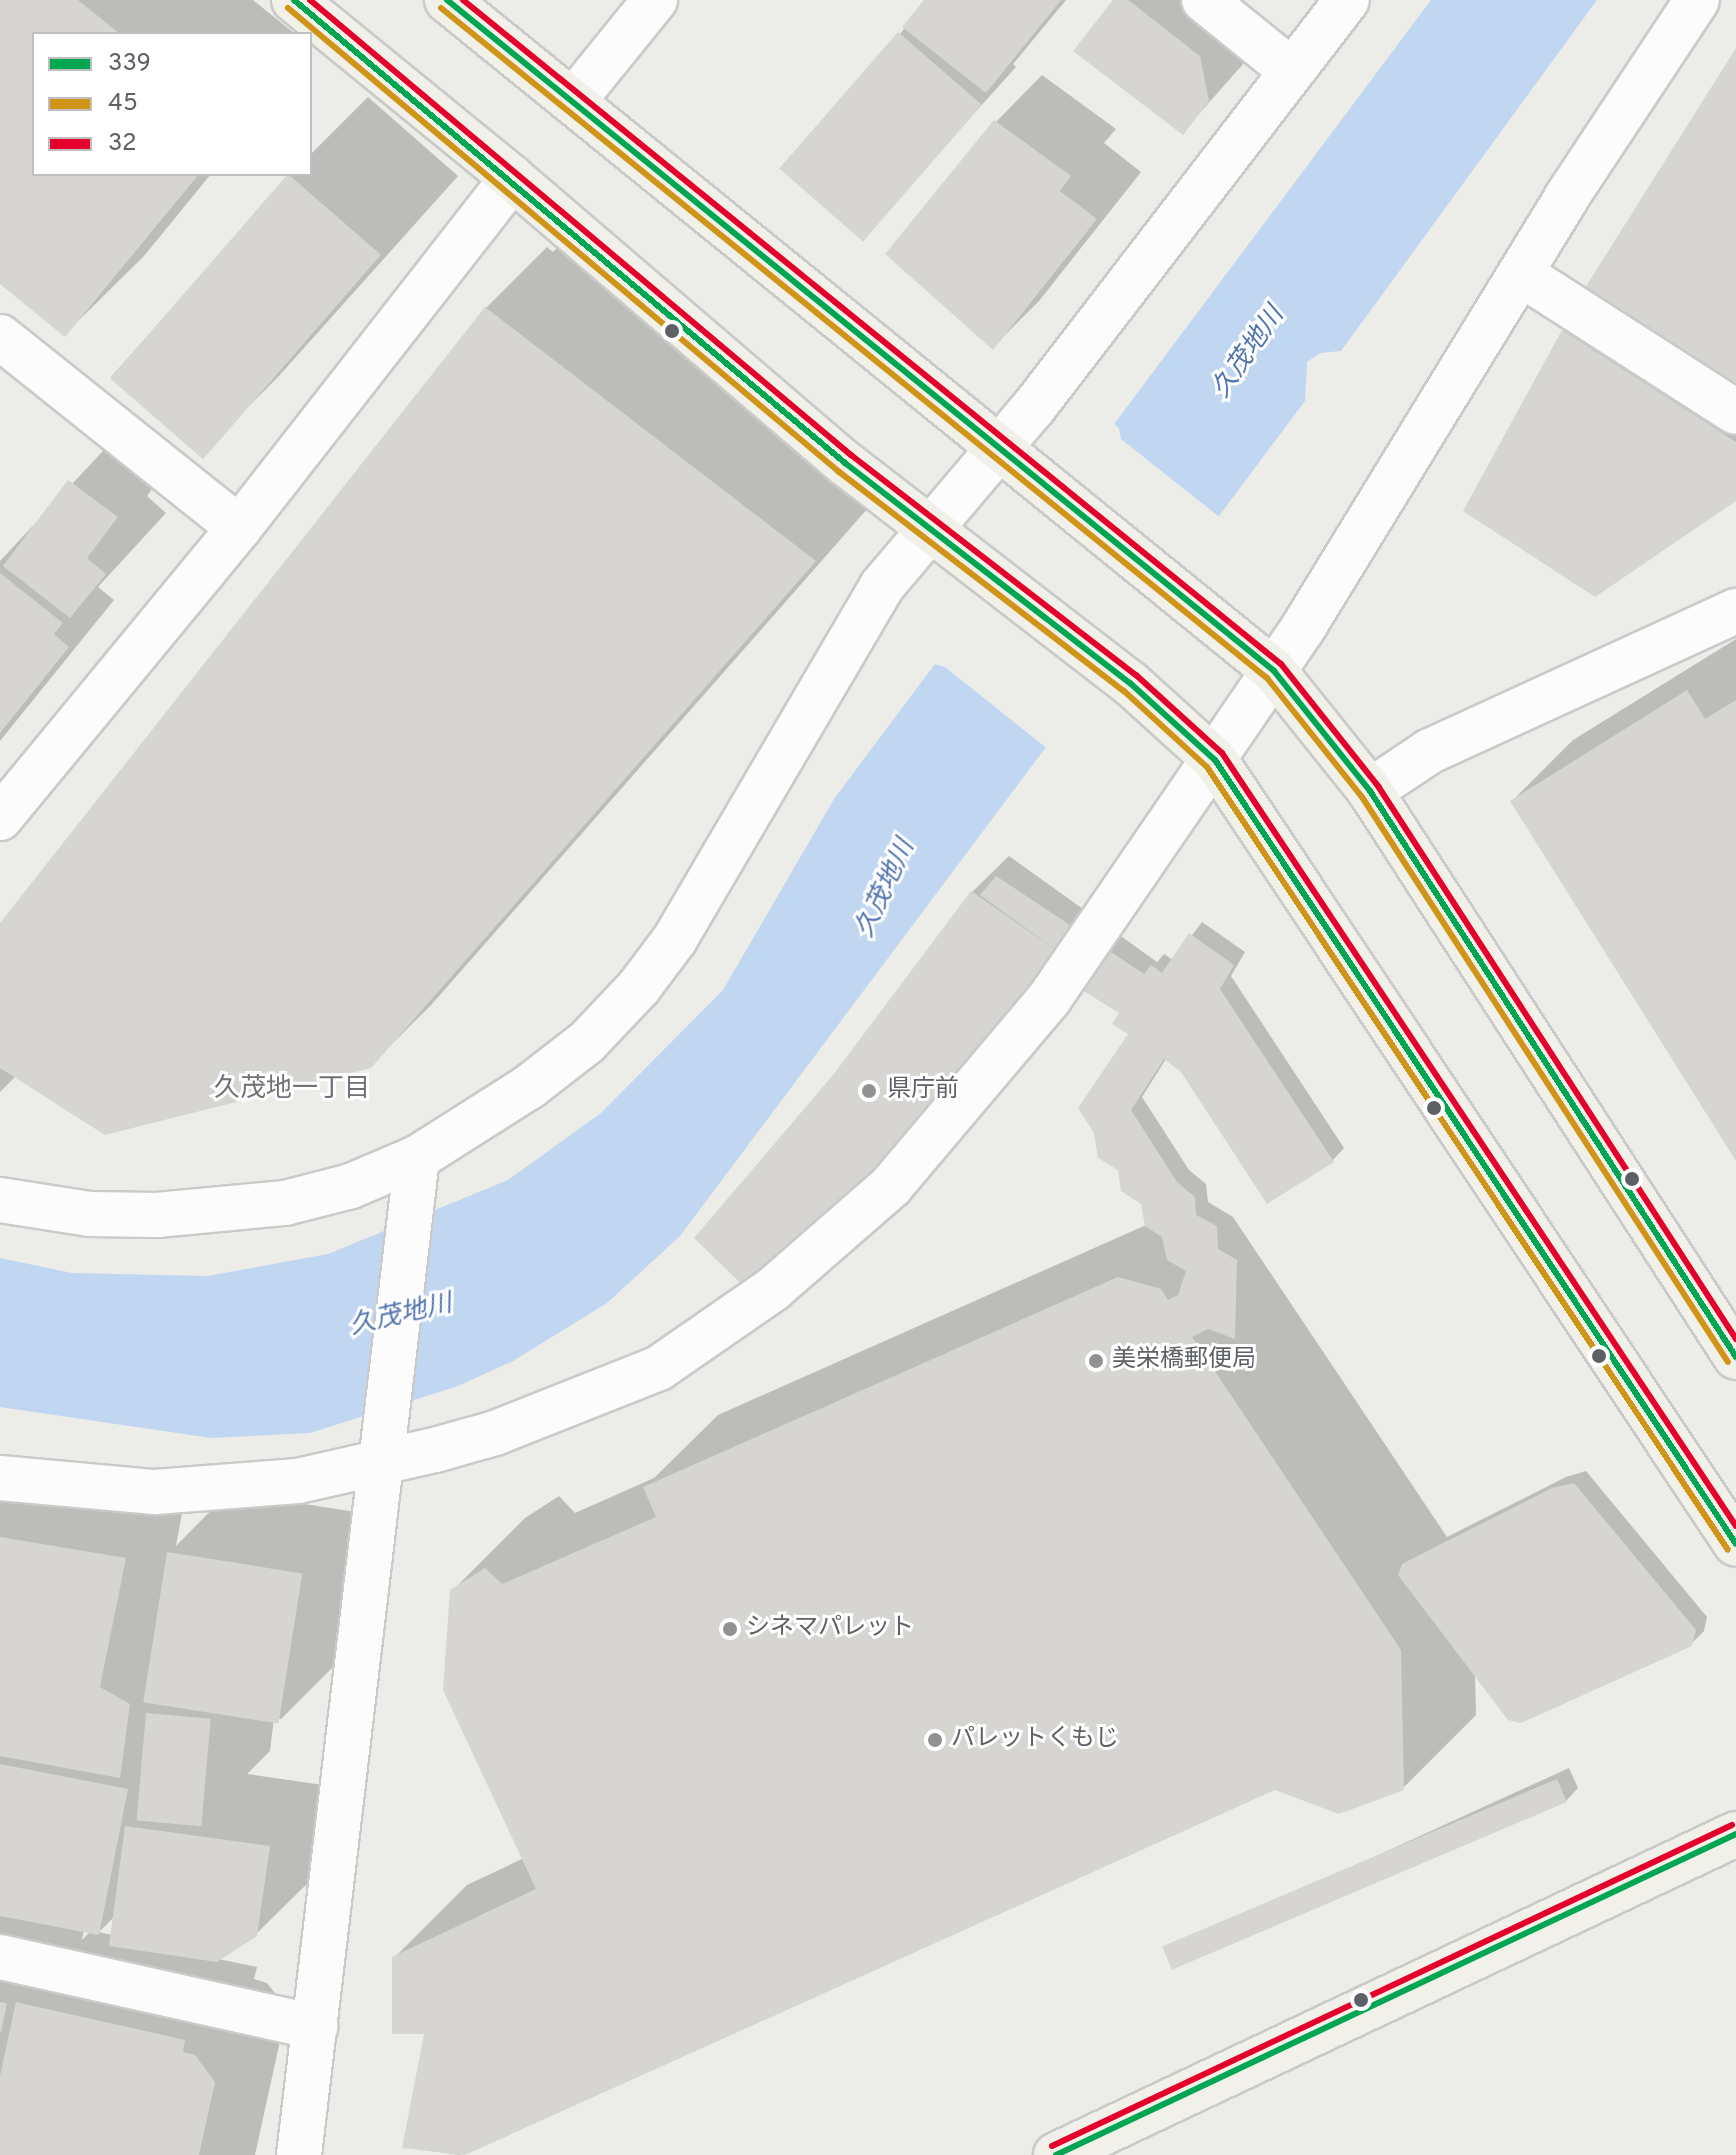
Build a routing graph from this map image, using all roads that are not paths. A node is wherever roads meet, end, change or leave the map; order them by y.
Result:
1 (294, 0) edge
2 (447, 0) edge
3 (655, 0) edge
4 (1204, 0) edge
5 (1347, 0) edge
6 (1697, 0) edge
7 (1292, 71) junction
8 (574, 100) junction
9 (512, 178) junction
10 (1521, 274) junction
11 (0, 337) edge
12 (1736, 412) edge
13 (999, 449) junction
14 (239, 528) junction
15 (928, 528) junction
16 (1736, 611) edge
17 (1274, 671) junction
18 (1215, 760) junction
19 (1370, 791) junction
20 (0, 818) edge
21 (417, 1158) junction
22 (0, 1200) edge
23 (1736, 1357) edge
24 (382, 1458) junction
25 (0, 1478) edge
26 (1736, 1544) edge
27 (1736, 1834) edge
28 (0, 1957) edge
29 (315, 2027) junction
30 (299, 2155) edge
31 (1056, 2155) edge

1 - 9 main road
2 - 8 main road
3 - 8 street
4 - 7 street
5 - 7 street
6 - 10 street
7 - 13 street
8 - 13 main road
9 - 14 street
9 - 15 main road
10 - 12 street
10 - 17 street
11 - 14 street
13 - 15 street
13 - 17 main road
14 - 20 street
15 - 18 main road
15 - 21 street
16 - 19 street
17 - 18 street
17 - 19 main road
18 - 24 street
18 - 26 main road
19 - 23 main road
21 - 22 street
21 - 24 street
24 - 25 street
24 - 29 street
27 - 31 main road
28 - 29 street
29 - 30 street

